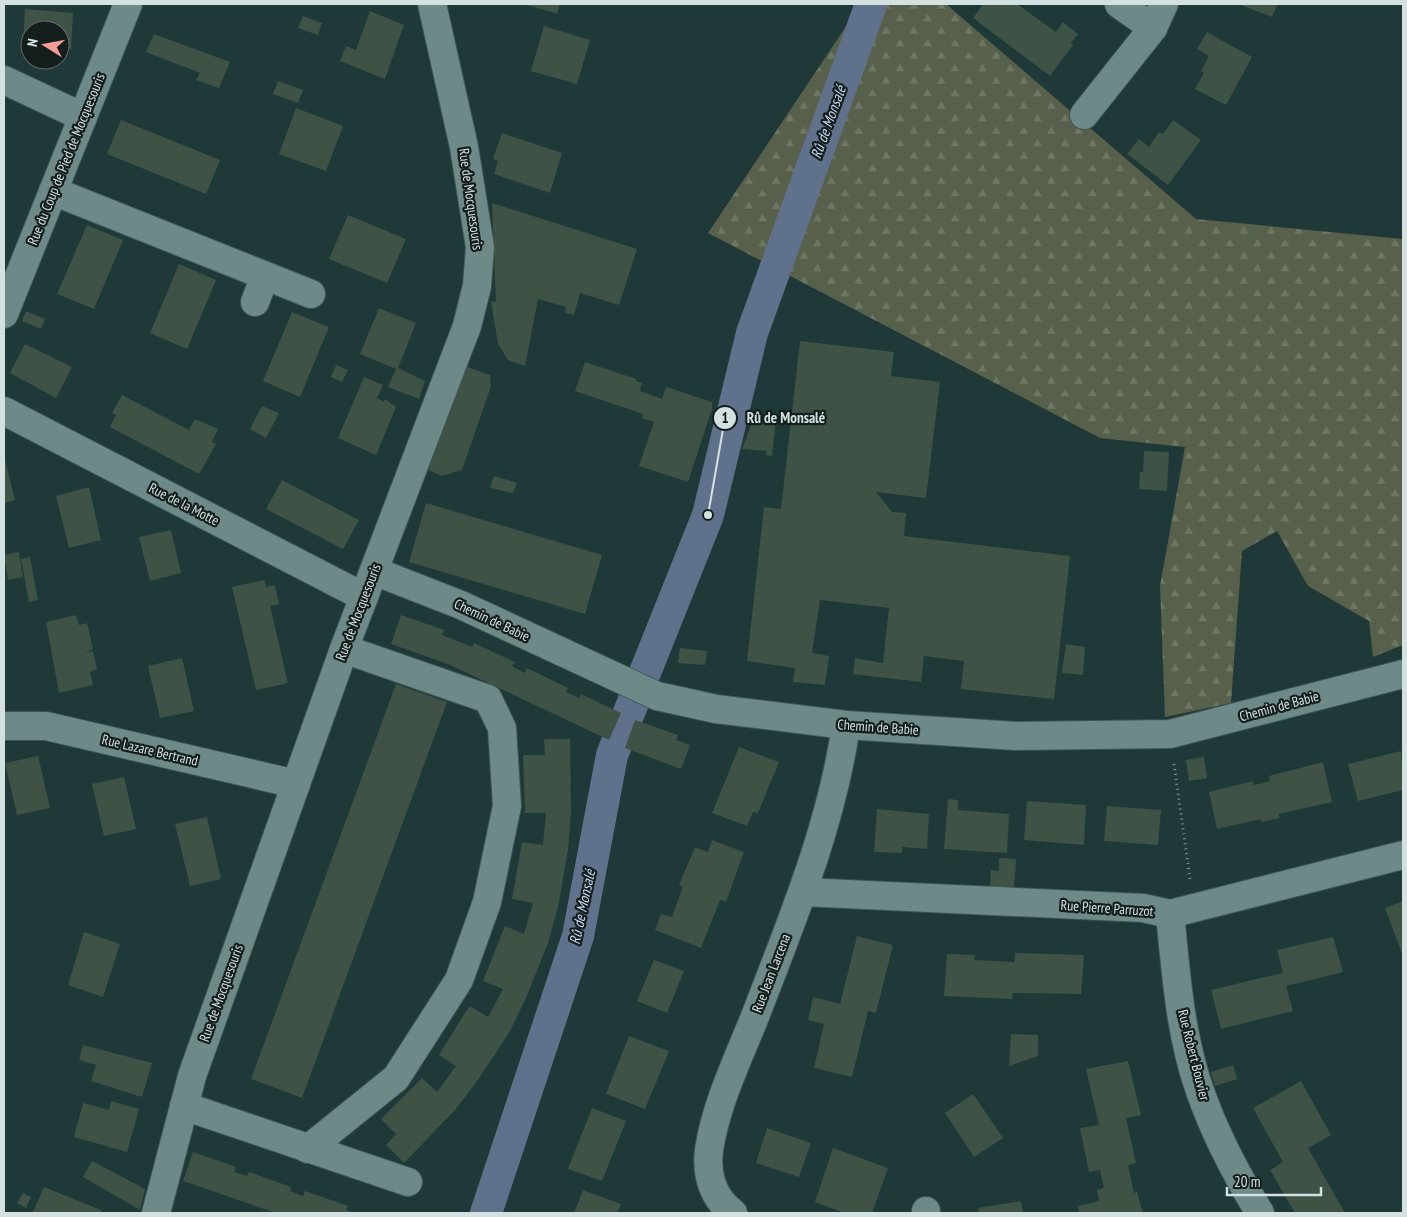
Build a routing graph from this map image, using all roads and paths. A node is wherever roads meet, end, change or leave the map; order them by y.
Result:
1 (128, 4) edge
2 (432, 4) edge
3 (1119, 4) edge
4 (1164, 4) edge
5 (1153, 28) junction
6 (4, 80) edge
7 (1084, 115) dead end
8 (83, 116) junction
9 (53, 191) junction
10 (265, 276) junction
11 (311, 294) dead end
12 (255, 302) dead end
13 (4, 314) edge
14 (4, 411) edge
15 (374, 572) junction
16 (364, 598) junction
17 (344, 648) junction
18 (1403, 674) edge
19 (846, 725) junction
20 (4, 726) edge
21 (1170, 734) junction
22 (296, 784) junction
23 (1403, 855) edge
24 (803, 892) junction
25 (1182, 911) junction
26 (184, 1106) junction
27 (308, 1148) junction
28 (408, 1182) dead end
29 (156, 1213) edge
30 (734, 1213) edge
31 (1260, 1213) edge

1 - 8 street, Rue du Coup de Pied de Mocquesouris
2 - 15 street, Rue de Mocquesouris
3 - 5 street
4 - 5 street
5 - 7 street
6 - 8 street
8 - 9 street, Rue du Coup de Pied de Mocquesouris
9 - 10 street
9 - 13 street, Rue du Coup de Pied de Mocquesouris
10 - 11 street
10 - 12 street
14 - 16 street, Rue de la Motte
15 - 16 street, Rue de Mocquesouris
15 - 19 street, Chemin de Babie
16 - 17 street, Rue de Mocquesouris
17 - 22 street, Rue de Mocquesouris
17 - 27 street
18 - 21 street, Chemin de Babie
19 - 21 street, Chemin de Babie
19 - 24 street, Rue Jean Larcena
20 - 22 street, Rue Lazare Bertrand
21 - 25 path
22 - 26 street, Rue de Mocquesouris
23 - 25 street, Rue Pierre Parruzot
24 - 25 street, Rue Pierre Parruzot
24 - 30 street, Rue Jean Larcena
25 - 31 street, Rue Robert Bouvier
26 - 27 street
26 - 29 street, Rue de Mocquesouris
27 - 28 street

